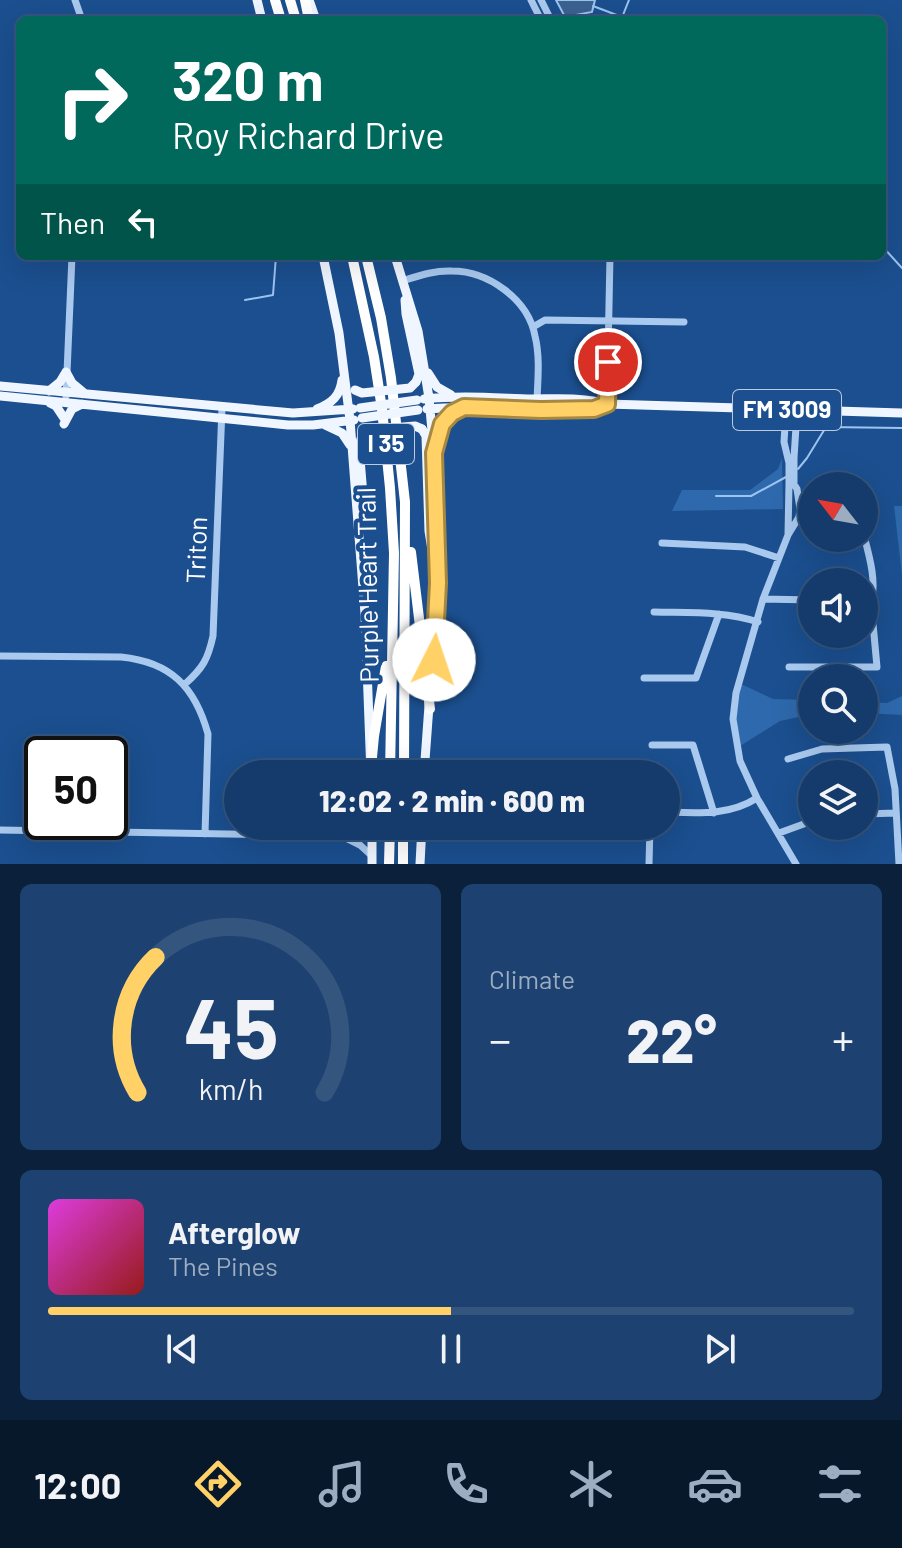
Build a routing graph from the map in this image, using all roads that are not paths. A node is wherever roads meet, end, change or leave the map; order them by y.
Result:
1 (72, 260) edge
2 (324, 260) edge
3 (353, 260) edge
4 (367, 260) edge
5 (396, 260) edge
6 (610, 260) edge
7 (403, 284) junction
8 (328, 285) junction
9 (609, 321) junction
10 (684, 322) dead end
11 (533, 327) junction
12 (344, 368) junction
13 (425, 369) junction
14 (66, 372) junction
15 (0, 386) edge
16 (49, 391) junction
17 (89, 395) junction
18 (0, 396) edge
19 (66, 397) junction
20 (458, 397) junction
21 (537, 399) junction
22 (43, 400) junction
23 (82, 404) junction
24 (430, 404) junction
25 (607, 404) junction
26 (464, 407) junction
27 (349, 409) junction
28 (786, 410) junction
29 (797, 411) junction
30 (222, 413) junction
31 (307, 413) junction
32 (361, 413) junction
33 (902, 413) edge
34 (350, 420) junction
35 (322, 424) junction
36 (353, 448) junction
37 (434, 453) junction
38 (791, 461) junction
39 (406, 513) junction
40 (662, 543) dead end
41 (361, 553) junction
42 (779, 558) junction
43 (438, 583) junction
44 (763, 599) junction
45 (798, 600) edge
46 (654, 612) dead end
47 (719, 614) junction
48 (392, 620) junction
49 (758, 622) junction
50 (874, 648) edge
51 (0, 656) edge
52 (789, 667) dead end
53 (644, 678) dead end
54 (185, 684) junction
55 (430, 709) junction
56 (652, 745) dead end
57 (788, 759) dead end
58 (370, 760) edge
59 (372, 760) edge
60 (390, 760) edge
61 (404, 760) edge
62 (425, 760) edge
63 (757, 798) junction
64 (680, 812) edge
65 (714, 813) junction
66 (896, 813) junction
67 (878, 814) edge
68 (798, 826) edge
69 (0, 830) edge
70 (779, 833) junction
71 (205, 834) junction
72 (224, 834) edge
73 (350, 840) edge
74 (390, 840) edge
75 (403, 840) edge
76 (421, 840) edge
77 (650, 840) edge
78 (372, 860) edge
79 (389, 864) edge
80 (403, 864) edge
81 (420, 864) edge
82 (649, 864) edge
83 (796, 864) edge
84 (899, 864) edge

1 - 14 street
2 - 8 main road
3 - 48 highway, Purple Heart Trail / I 35
4 - 39 highway, Purple Heart Trail / I 35
5 - 7 main road
6 - 9 street
7 - 8 main road, bridge
7 - 11 street
7 - 13 main road
8 - 12 main road
9 - 10 street
9 - 11 street
9 - 25 street
11 - 21 street
12 - 27 main road
12 - 31 main road
13 - 20 main road
13 - 24 main road
14 - 16 main road
14 - 17 main road
14 - 19 street
15 - 16 main road, FM 3009
16 - 19 main road, FM 3009
17 - 19 main road, FM 3009
17 - 30 main road, FM 3009
18 - 22 main road, FM 3009
19 - 22 main road, FM 3009
19 - 23 main road, FM 3009
20 - 21 main road, FM 3009
20 - 24 main road, FM 3009
21 - 25 main road, FM 3009
22 - 23 main road
23 - 30 main road, FM 3009
24 - 26 main road, FM 3009
24 - 32 main road, FM 3009, bridge
24 - 37 main road
25 - 26 main road, FM 3009
25 - 28 main road, FM 3009
26 - 37 main road
27 - 31 main road, FM 3009
27 - 32 main road, FM 3009
27 - 34 main road
28 - 29 main road, FM 3009
28 - 38 street
29 - 33 main road, FM 3009
29 - 38 street
30 - 31 main road, FM 3009
30 - 35 main road, FM 3009
30 - 54 street, Triton
32 - 34 main road, FM 3009
34 - 35 main road, FM 3009
34 - 36 main road
35 - 36 main road
36 - 41 main road
37 - 43 main road
38 - 42 street
39 - 55 highway
39 - 61 highway, Purple Heart Trail / I 35
40 - 42 street
41 - 43 main road, bridge
41 - 58 main road
42 - 44 street
43 - 55 main road
44 - 45 street
44 - 49 street
46 - 47 street
47 - 49 street
47 - 53 street
48 - 59 highway
48 - 60 highway, Purple Heart Trail / I 35
49 - 63 street
50 - 52 street
51 - 54 street
54 - 71 street
55 - 62 main road
56 - 65 street
57 - 66 street
63 - 65 street
63 - 70 street
64 - 65 street
66 - 67 street
66 - 84 street
68 - 70 street
69 - 71 street
70 - 83 street
71 - 72 street
73 - 78 street
74 - 79 highway
75 - 80 highway
76 - 81 main road
77 - 82 street

